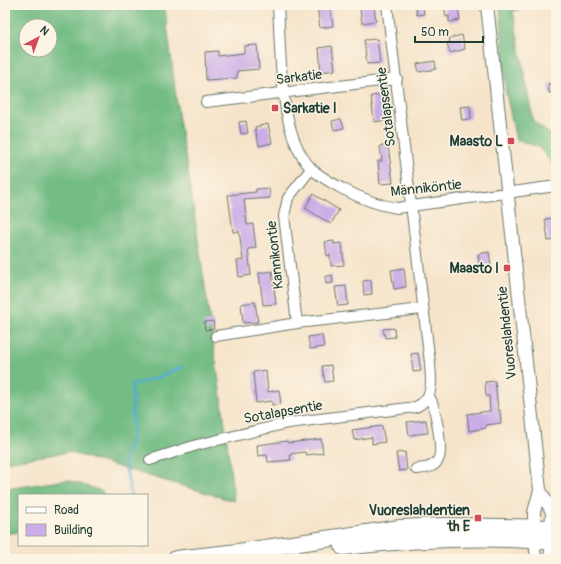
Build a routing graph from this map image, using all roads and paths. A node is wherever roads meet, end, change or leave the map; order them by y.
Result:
1 (278, 5) edge
2 (387, 5) edge
3 (487, 5) edge
4 (396, 79) junction
5 (283, 92) junction
6 (206, 102) dead end
7 (311, 169) junction
8 (556, 186) edge
9 (508, 192) junction
10 (411, 207) junction
11 (422, 308) junction
12 (297, 323) junction
13 (216, 336) dead end
14 (426, 400) junction
15 (150, 460) dead end
16 (416, 469) dead end
17 (540, 490) junction
18 (534, 534) junction
19 (553, 535) edge
20 (176, 559) edge
21 (536, 559) edge
22 (550, 559) edge

1 - 5 street, Männiköntie
2 - 4 street, Sotalapsentie
3 - 9 street, Vuoreslahdentie
4 - 5 street, Sarkatie
4 - 10 street, Sotalapsentie
5 - 6 street, Sarkatie
5 - 7 street, Männiköntie
7 - 10 street, Männiköntie
7 - 12 street, Kannikontie
8 - 9 street, Männiköntie
9 - 10 street, Männiköntie
9 - 17 street, Vuoreslahdentie
10 - 11 street, Sotalapsentie
11 - 12 street
11 - 14 street, Sotalapsentie
12 - 13 street
14 - 15 street, Sotalapsentie
14 - 16 street
17 - 18 street, Vuoreslahdentie
17 - 19 street, Vuoreslahdentie
18 - 19 highway
18 - 20 highway
18 - 21 street
19 - 22 street

